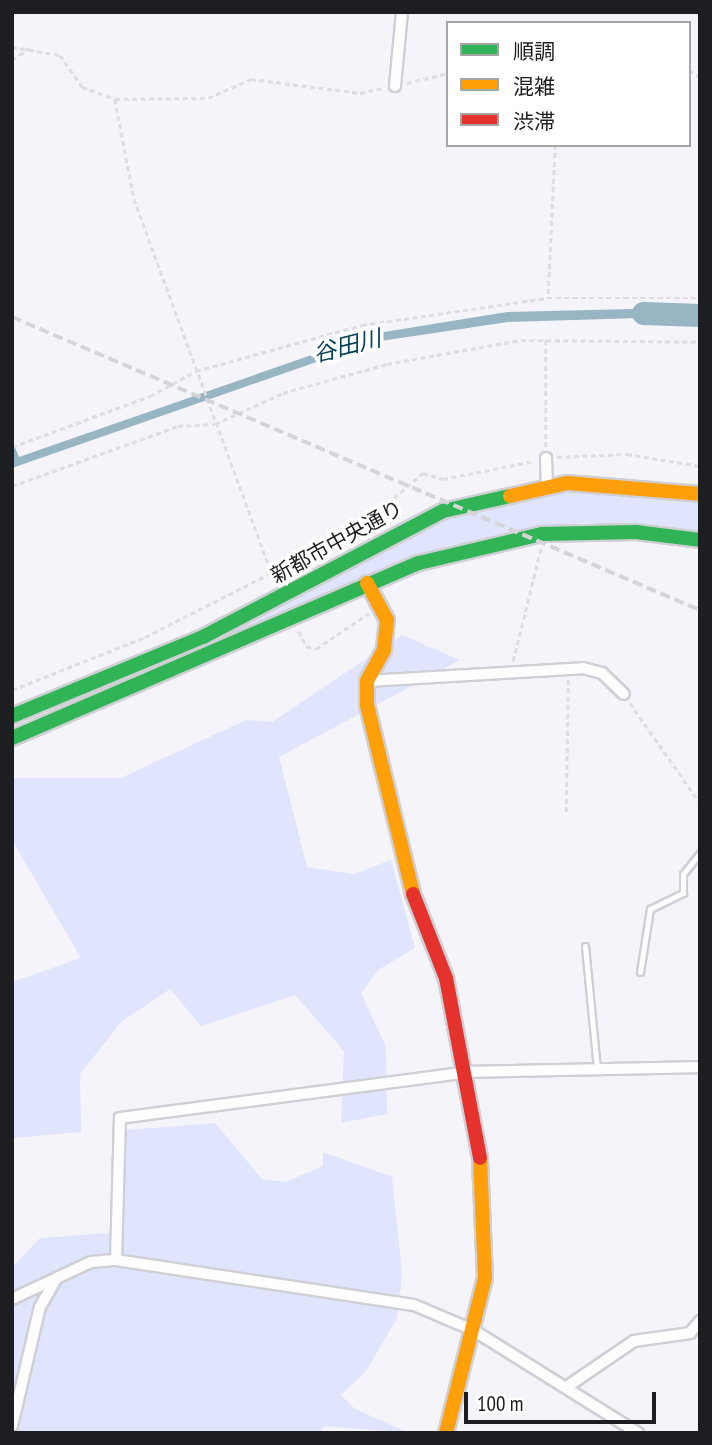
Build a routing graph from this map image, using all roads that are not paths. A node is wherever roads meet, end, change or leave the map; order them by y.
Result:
1 (402, 12) edge
2 (395, 86) road end
3 (546, 458) road end
4 (547, 486) junction
5 (700, 494) edge
6 (700, 540) edge
7 (367, 583) junction
8 (367, 681) junction
9 (624, 694) road end
10 (12, 716) edge
11 (12, 738) edge
12 (700, 853) edge
13 (585, 946) dead end
14 (640, 972) dead end
15 (700, 1067) edge
16 (597, 1069) junction
17 (468, 1072) junction
18 (116, 1260) junction
19 (57, 1278) junction
20 (12, 1299) edge
21 (700, 1321) edge
22 (473, 1330) junction
23 (568, 1386) junction
24 (12, 1426) edge
25 (446, 1433) edge
26 (638, 1433) edge

1 - 2 street
3 - 4 street
4 - 5 main road, 新都市中央通り
4 - 10 main road, 新都市中央通り
6 - 7 main road
7 - 8 main road
7 - 11 main road
8 - 9 street
8 - 17 main road
12 - 14 lane
13 - 16 lane
15 - 16 street
16 - 17 street
17 - 18 street
17 - 22 main road
18 - 19 street
18 - 22 street
19 - 20 street
19 - 24 street
21 - 23 street
22 - 23 street
22 - 25 main road
23 - 26 street

